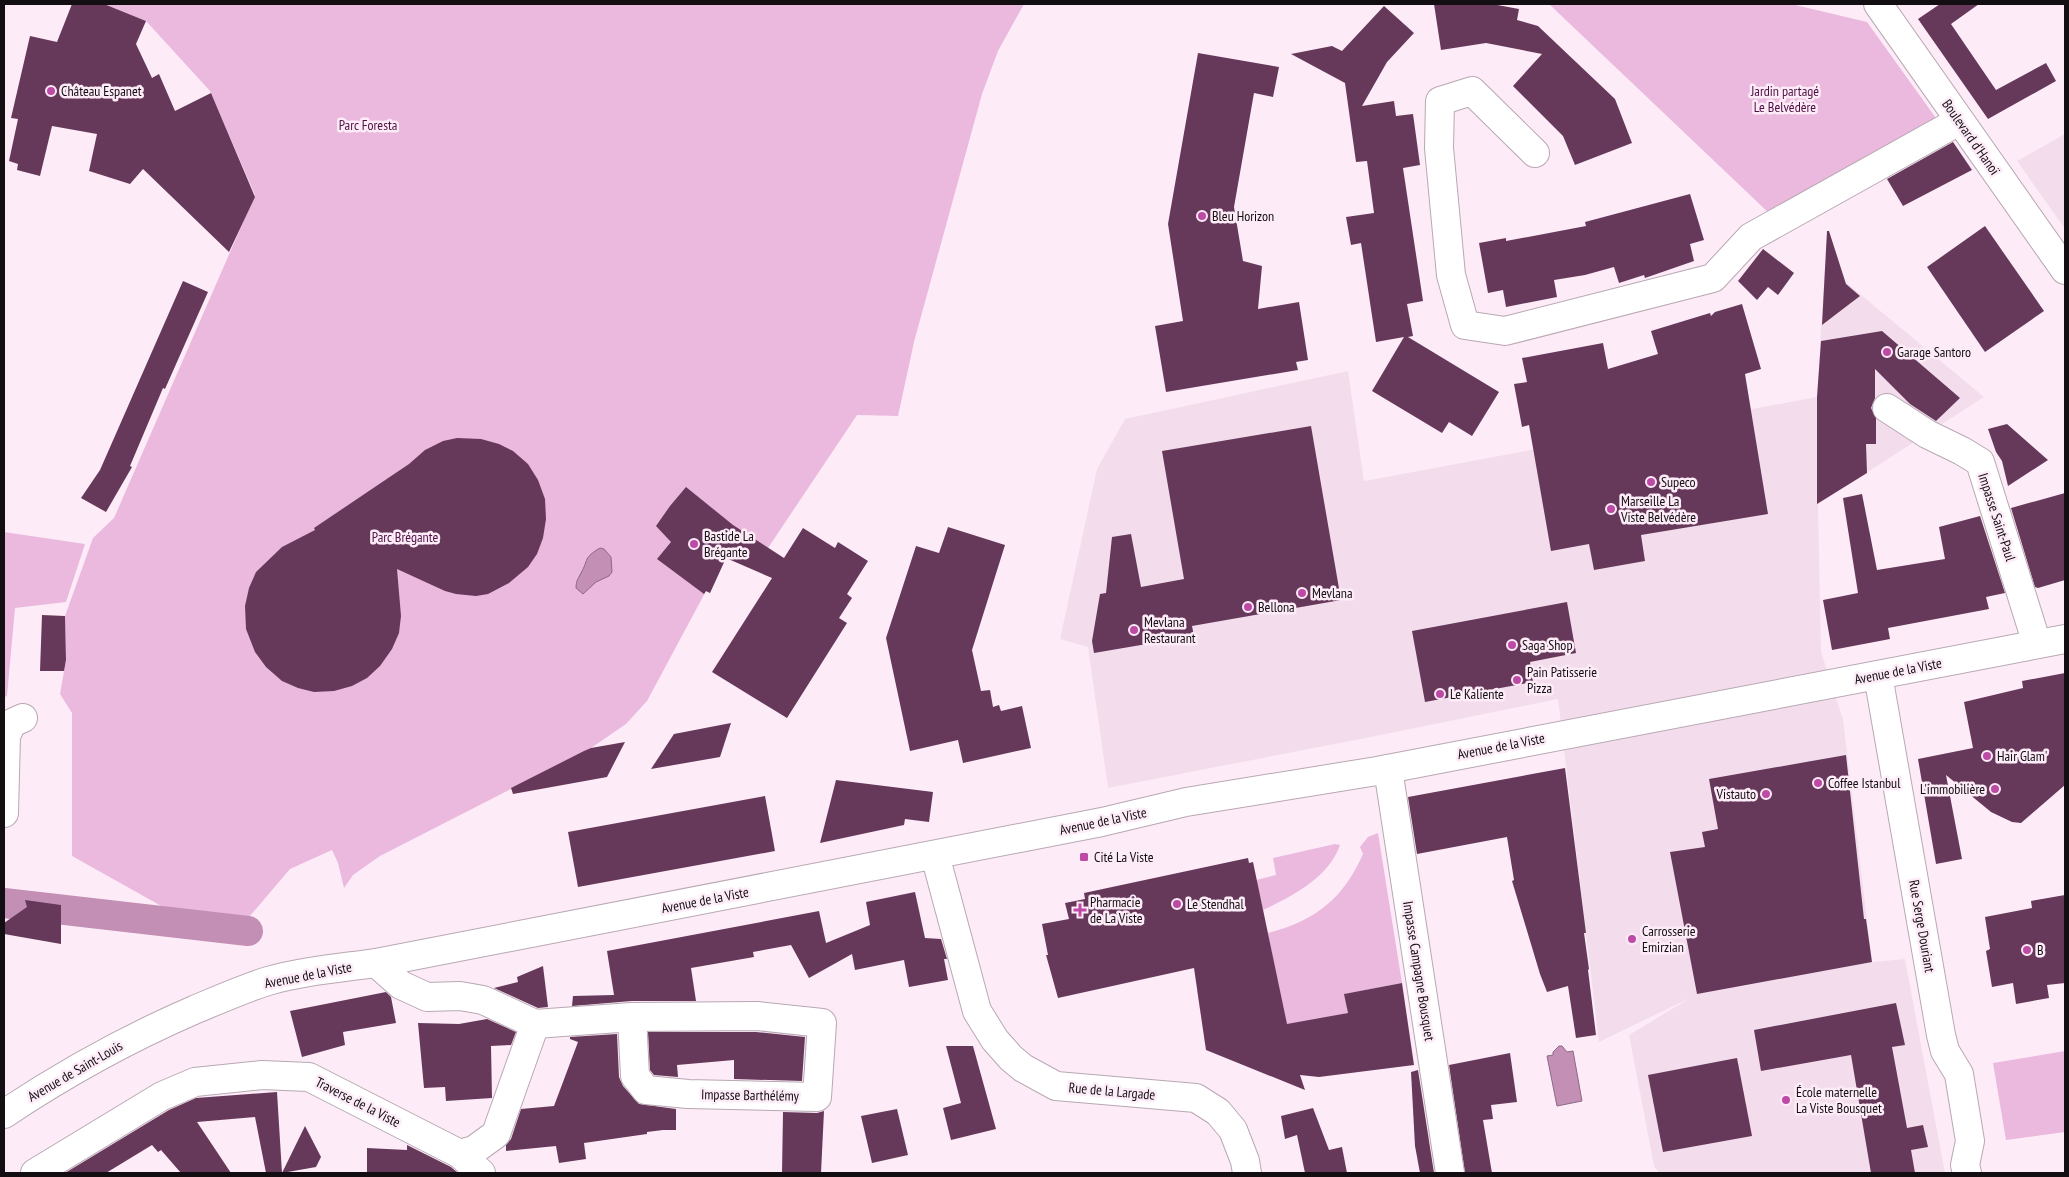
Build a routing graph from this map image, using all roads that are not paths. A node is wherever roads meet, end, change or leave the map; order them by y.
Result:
1 (1878, 4) edge
2 (1959, 121) junction
3 (1535, 153) dead end
4 (2065, 270) edge
5 (1887, 408) dead end
6 (2065, 639) edge
7 (2037, 644) junction
8 (1878, 675) junction
9 (23, 718) dead end
10 (1388, 768) junction
11 (4, 813) edge
12 (934, 855) junction
13 (376, 963) junction
14 (632, 1017) junction
15 (535, 1024) junction
16 (148, 1030) joint
17 (4, 1114) edge
18 (460, 1154) junction
19 (35, 1173) edge
20 (481, 1173) edge
21 (1247, 1173) edge
22 (1450, 1173) edge
23 (1967, 1173) edge

1 - 2 street, Boulevard d'Hanoï
2 - 3 street
2 - 4 street, Boulevard d'Hanoï
5 - 7 street, Impasse Saint-Paul
6 - 7 street, Avenue de la Viste
7 - 8 street, Avenue de la Viste
8 - 10 street, Avenue de la Viste
8 - 23 street, Rue Serge Douriant
9 - 11 street
10 - 12 street, Avenue de la Viste
10 - 22 street, Impasse Campagne Bousquet
12 - 13 street, Avenue de la Viste
12 - 21 street, Rue de la Largade
13 - 15 street
13 - 16 street, Avenue de la Viste
14 - 14 street, Impasse Barthélémy
14 - 15 street, Impasse Barthélémy
15 - 18 street
16 - 17 street, Avenue de Saint-Louis
18 - 19 street, Traverse de la Viste
18 - 20 street, Traverse de la Viste

